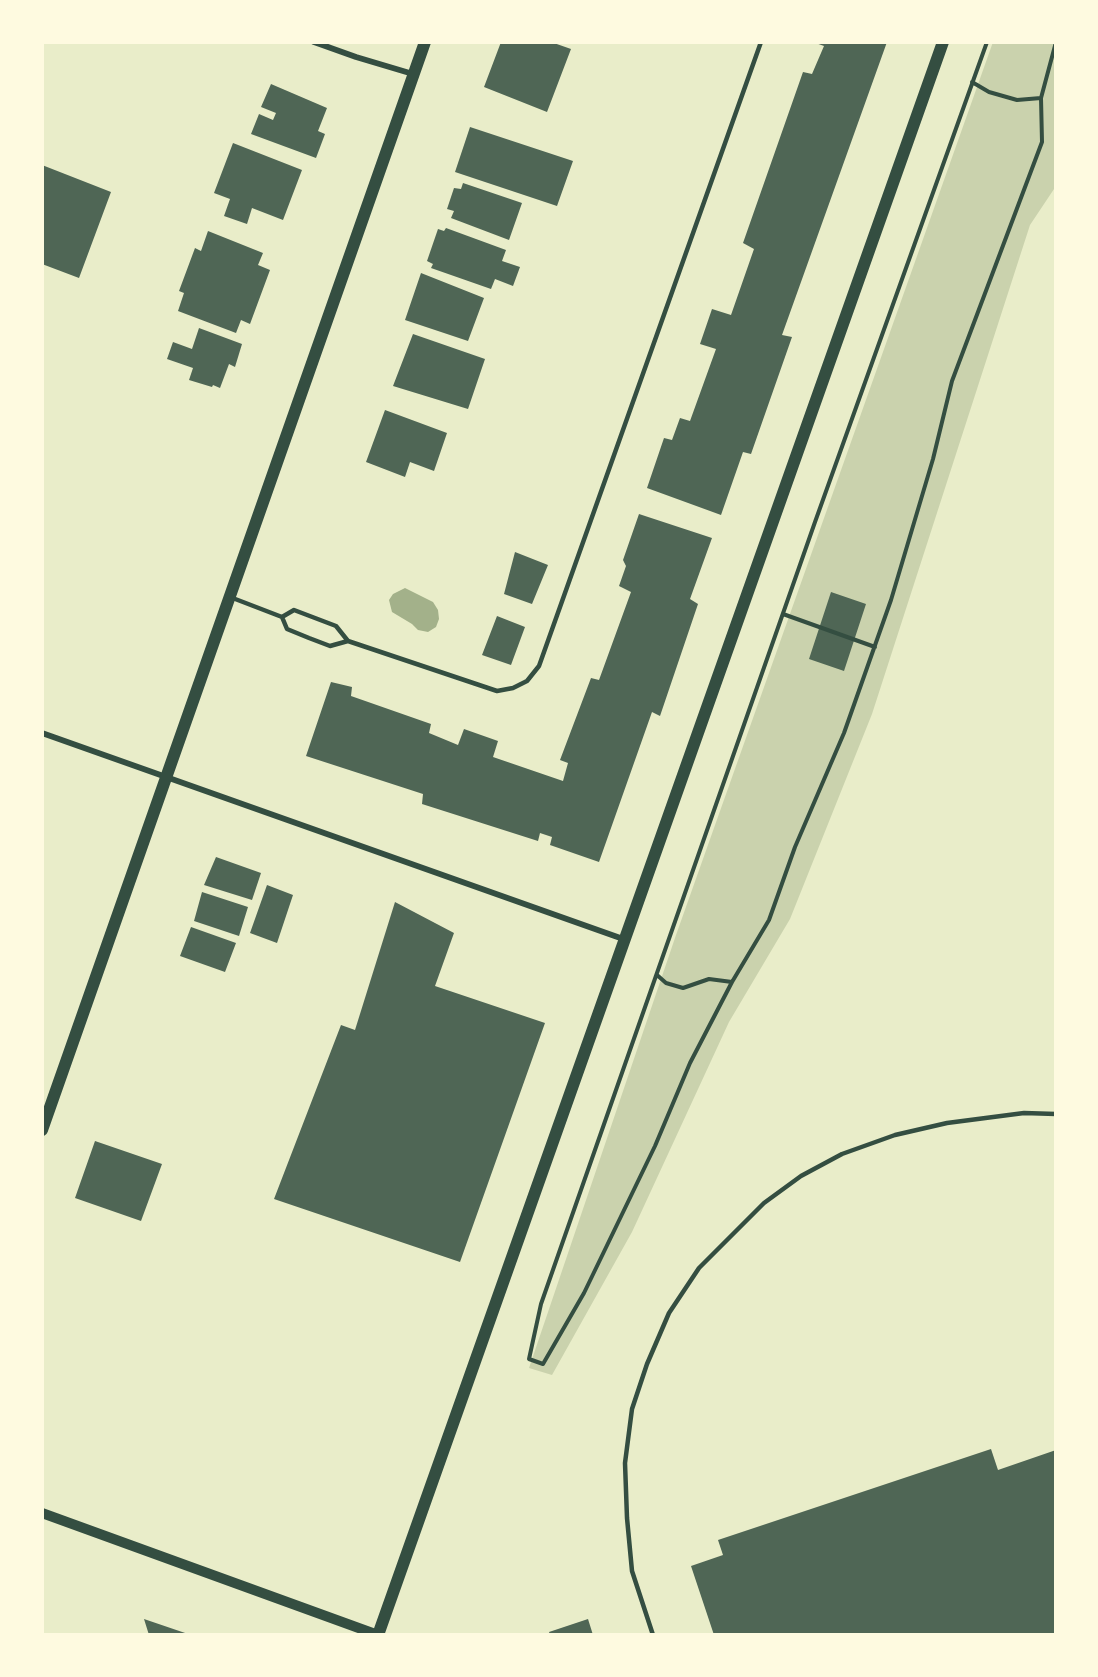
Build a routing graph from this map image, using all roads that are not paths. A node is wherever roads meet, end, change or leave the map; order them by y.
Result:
1 (314, 42) edge
2 (425, 42) edge
3 (761, 42) edge
4 (943, 42) edge
5 (414, 74) junction
6 (230, 597) junction
7 (282, 617) junction
8 (348, 641) junction
9 (42, 733) edge
10 (166, 778) junction
11 (626, 940) junction
12 (1056, 1114) edge
13 (42, 1130) edge
14 (42, 1513) edge
15 (378, 1635) edge
16 (653, 1635) edge

1 - 5 street
2 - 5 main road
3 - 8 lane
4 - 11 main road
5 - 6 main road
6 - 7 lane
6 - 10 main road
7 - 8 lane
7 - 8 lane
9 - 10 street
10 - 11 street
10 - 13 main road
11 - 15 main road
12 - 16 lane
14 - 15 street

